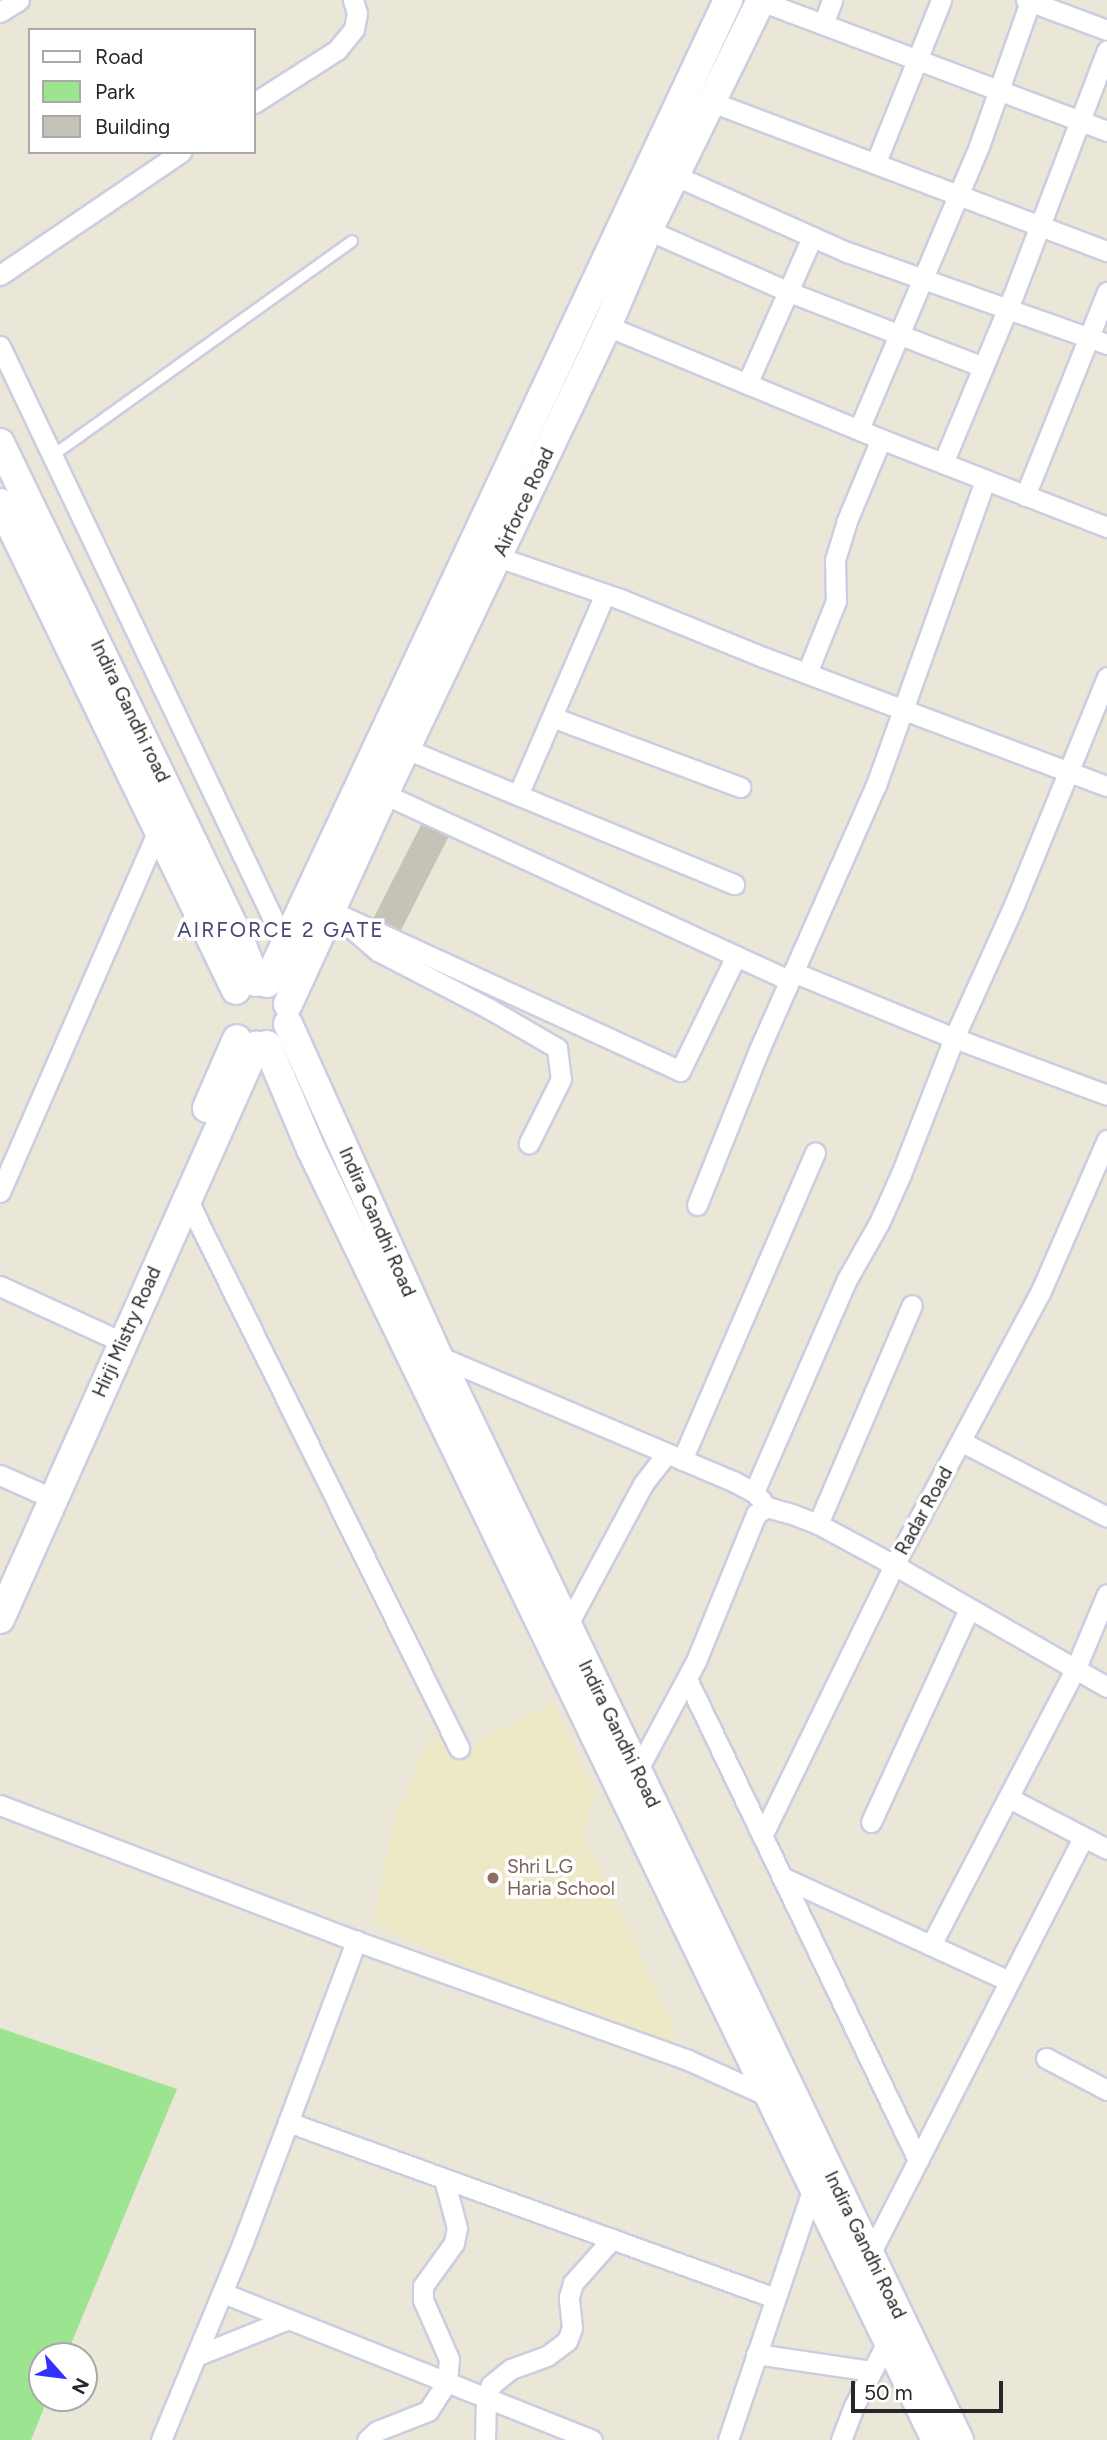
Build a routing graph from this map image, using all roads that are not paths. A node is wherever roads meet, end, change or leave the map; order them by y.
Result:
1 (19, 0) edge
2 (353, 0) edge
3 (728, 0) edge
4 (832, 0) edge
5 (942, 0) edge
6 (761, 1) edge
7 (1028, 1) edge
8 (0, 12) edge
9 (823, 24) junction
10 (1107, 30) edge
11 (1107, 50) edge
12 (917, 60) junction
13 (999, 90) junction
14 (256, 102) edge
15 (712, 102) junction
16 (1080, 121) junction
17 (1107, 131) edge
18 (178, 154) edge
19 (876, 162) junction
20 (676, 176) junction
21 (959, 195) junction
22 (1040, 225) junction
23 (648, 230) junction
24 (811, 236) junction
25 (352, 241) dead end
26 (1107, 251) edge
27 (0, 275) edge
28 (923, 281) junction
29 (789, 292) junction
30 (1107, 292) edge
31 (1008, 308) junction
32 (607, 326) junction
33 (900, 336) junction
34 (1098, 341) edge
35 (0, 346) edge
36 (983, 367) junction
37 (747, 384) junction
38 (859, 429) junction
39 (881, 439) junction
40 (0, 443) edge
41 (52, 456) junction
42 (943, 463) junction
43 (985, 480) junction
44 (1025, 496) junction
45 (0, 503) edge
46 (1107, 527) edge
47 (498, 557) junction
48 (606, 594) junction
49 (807, 673) junction
50 (1107, 677) edge
51 (901, 708) junction
52 (552, 717) junction
53 (406, 748) junction
54 (1069, 771) junction
55 (1107, 786) edge
56 (740, 787) dead end
57 (384, 794) junction
58 (518, 795) junction
59 (158, 830) junction
60 (734, 884) dead end
61 (331, 911) junction
62 (285, 944) junction
63 (736, 956) junction
64 (791, 976) junction
65 (253, 985) junction
66 (288, 1014) junction
67 (954, 1038) junction
68 (253, 1043) junction
69 (1107, 1095) edge
70 (1107, 1140) edge
71 (529, 1143) dead end
72 (815, 1152) dead end
73 (0, 1192) edge
74 (187, 1199) junction
75 (697, 1205) dead end
76 (0, 1286) edge
77 (912, 1305) dead end
78 (114, 1338) junction
79 (438, 1356) junction
80 (962, 1442) junction
81 (675, 1457) junction
82 (0, 1475) edge
83 (38, 1492) junction
84 (754, 1492) junction
85 (767, 1507) junction
86 (1107, 1517) edge
87 (818, 1524) junction
88 (894, 1565) junction
89 (0, 1578) edge
90 (1107, 1594) edge
91 (969, 1609) junction
92 (0, 1619) edge
93 (567, 1626) junction
94 (1075, 1670) junction
95 (687, 1679) junction
96 (1107, 1688) edge
97 (458, 1748) dead end
98 (636, 1771) junction
99 (1009, 1798) junction
100 (0, 1805) edge
101 (871, 1822) dead end
102 (762, 1836) junction
103 (1083, 1837) junction
104 (1107, 1849) edge
105 (782, 1877) junction
106 (356, 1941) junction
107 (931, 1945) junction
108 (1009, 1981) junction
109 (1046, 2058) dead end
110 (1107, 2090) edge
111 (779, 2092) junction
112 (288, 2123) junction
113 (823, 2159) junction
114 (918, 2160) junction
115 (444, 2179) junction
116 (813, 2187) junction
117 (612, 2239) junction
118 (869, 2256) junction
119 (223, 2293) junction
120 (775, 2298) junction
121 (288, 2319) junction
122 (894, 2329) junction
123 (757, 2354) junction
124 (196, 2356) junction
125 (871, 2371) junction
126 (447, 2382) junction
127 (486, 2398) junction
128 (162, 2440) edge
129 (367, 2440) edge
130 (485, 2440) edge
131 (592, 2440) edge
132 (728, 2440) edge
133 (841, 2440) edge
134 (936, 2440) edge
135 (959, 2440) edge

1 - 8 street
2 - 14 street
3 - 62 main road, Airforce Road
4 - 9 street
5 - 12 street
6 - 9 street
6 - 15 main road, Airforce Road
7 - 10 street
7 - 13 street
9 - 12 street
11 - 16 street
12 - 13 street
12 - 19 street
13 - 16 street
13 - 21 street
15 - 19 street
15 - 20 main road, Airforce Road
16 - 17 street
16 - 22 street
18 - 27 street
19 - 21 street
20 - 23 main road, Airforce Road
20 - 24 street
21 - 22 street
21 - 28 street
22 - 26 street
22 - 31 street
23 - 29 street
23 - 32 main road, Airforce Road
24 - 28 street
24 - 29 street
25 - 41 lane
28 - 31 street
28 - 33 street
29 - 33 street
29 - 37 street
30 - 34 street
31 - 34 street
31 - 36 street
32 - 37 street
32 - 47 main road, Airforce Road
33 - 36 street
33 - 38 street
34 - 44 street
35 - 41 street
36 - 42 street
37 - 38 street
38 - 39 street
39 - 42 street
39 - 49 street
40 - 65 main road, Indira Gandhi road
41 - 62 street
42 - 43 street
43 - 44 street
43 - 51 street
44 - 46 street
45 - 59 main road, Indira Gandhi road
47 - 48 street
47 - 53 main road, Airforce Road
48 - 49 street
48 - 52 street
49 - 51 street
50 - 54 street
51 - 54 street
51 - 64 street
52 - 56 street
52 - 58 street
53 - 57 main road, Airforce Road
53 - 58 street
54 - 55 street
54 - 67 street
57 - 61 main road, Airforce Road
57 - 63 street
58 - 60 street
59 - 65 main road, Indira Gandhi road
59 - 73 street
61 - 63 street
61 - 66 main road, Airforce Road
61 - 71 street
62 - 65 main road, Airforce Road
63 - 64 street
64 - 67 street
64 - 75 street
65 - 66 main road
65 - 68 main road
66 - 68 main road
66 - 79 main road, Indira Gandhi Road
67 - 69 street
67 - 84 street
68 - 74 main road, Hirji Mistry Road
68 - 78 main road, Hirji Mistry Road
68 - 111 main road, Indira Gandhi Road
70 - 80 street, Radar Road
72 - 81 street
74 - 78 main road, Hirji Mistry Road
74 - 97 street
76 - 78 street
77 - 87 street
78 - 83 main road, Hirji Mistry Road
78 - 92 main road, Hirji Mistry Road
79 - 81 street
79 - 93 main road, Indira Gandhi Road
80 - 86 street
80 - 88 street, Radar Road
81 - 84 street
81 - 93 street
82 - 83 street
83 - 89 main road, Hirji Mistry Road
84 - 85 street
85 - 87 street, Radar Road
85 - 95 street
87 - 88 street, Radar Road
88 - 91 street
88 - 102 street
90 - 94 street
91 - 94 street
91 - 101 street
93 - 98 main road, Indira Gandhi Road
94 - 96 street
94 - 99 street
95 - 98 street
95 - 102 street
98 - 111 main road, Indira Gandhi Road
99 - 103 street
99 - 107 street
100 - 106 street
102 - 105 street
103 - 104 street
103 - 108 street
105 - 107 street
105 - 114 street
106 - 111 street
106 - 112 street
107 - 108 street
108 - 114 street
109 - 110 street
111 - 113 main road, Indira Gandhi Road
111 - 116 main road, Indira Gandhi Road
112 - 115 street
112 - 119 street
113 - 116 main road
113 - 118 main road, Indira Gandhi Road
114 - 118 street
115 - 117 street
115 - 126 street
116 - 120 street
116 - 122 main road, Indira Gandhi Road
117 - 120 street
117 - 127 street
118 - 122 main road, Indira Gandhi Road
119 - 121 street
119 - 124 street
120 - 123 street
121 - 124 street
121 - 126 street
122 - 125 street
122 - 134 main road, Indira Gandhi Road
122 - 135 main road, Indira Gandhi Road
123 - 125 street
123 - 132 street
124 - 128 street
125 - 133 street
126 - 127 street
126 - 129 street
127 - 130 street
127 - 131 street

